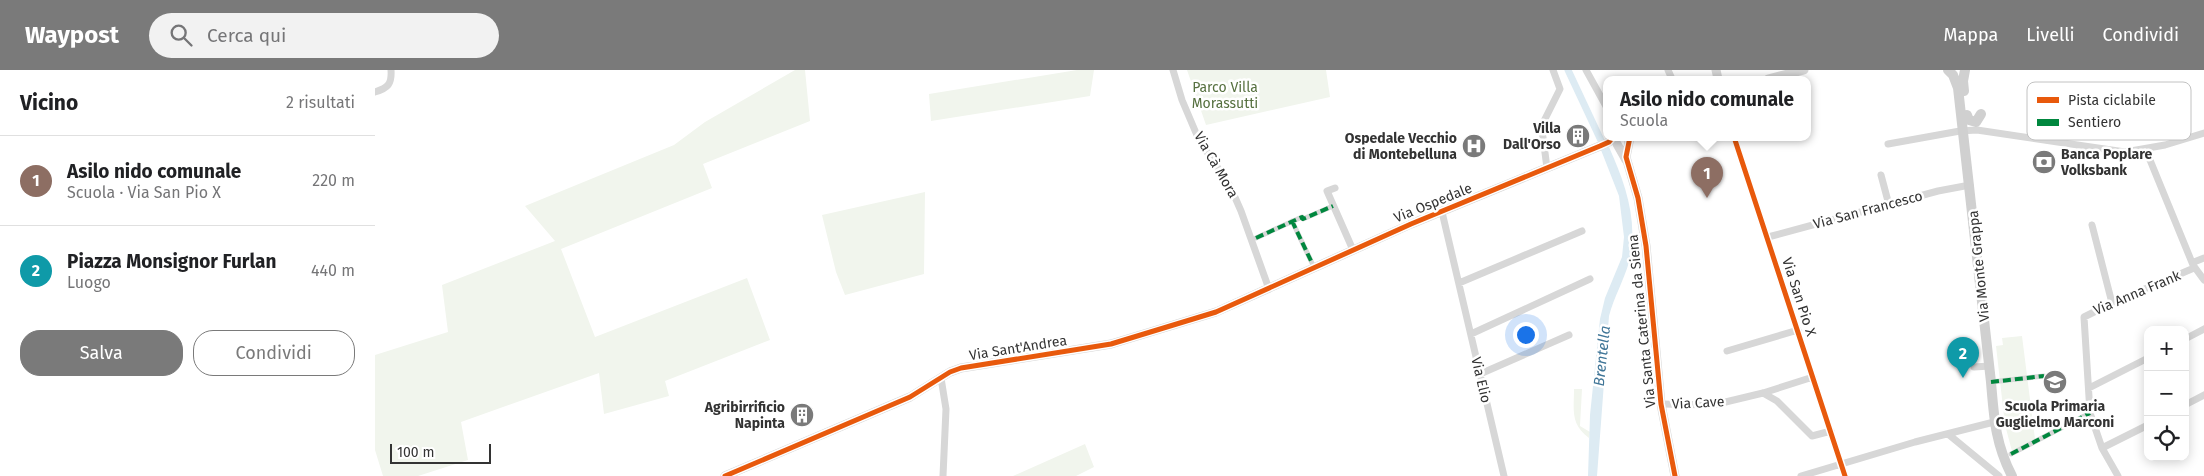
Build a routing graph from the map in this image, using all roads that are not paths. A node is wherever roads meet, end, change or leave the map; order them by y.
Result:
1 (391, 70) edge
2 (1173, 70) edge
3 (1553, 70) edge
4 (1586, 70) edge
5 (1804, 70) edge
6 (1965, 70) edge
7 (1793, 71) edge
8 (1950, 71) edge
9 (1778, 76) edge
10 (375, 92) edge
11 (1603, 101) edge
12 (1981, 114) joint
13 (1967, 115) junction
14 (1965, 131) junction
15 (1987, 132) junction
16 (2204, 133) edge
17 (2191, 137) edge
18 (2027, 138) edge
19 (2042, 140) edge
20 (2179, 140) edge
21 (1629, 141) edge
22 (1630, 141) edge
23 (1736, 141) edge
24 (1611, 142) edge
25 (1888, 144) dead end
26 (2143, 150) junction
27 (1628, 165) junction
28 (1547, 168) junction
29 (1881, 174) dead end
30 (1969, 185) junction
31 (1335, 188) dead end
32 (1889, 205) junction
33 (1333, 206) junction
34 (1443, 212) junction
35 (1292, 221) junction
36 (2092, 225) dead end
37 (1582, 232) dead end
38 (1768, 236) junction
39 (1256, 238) dead end
40 (1353, 250) junction
41 (2204, 258) edge
42 (1312, 263) dead end
43 (2194, 266) junction
44 (1590, 279) dead end
45 (2204, 280) edge
46 (1459, 283) junction
47 (1269, 289) junction
48 (2112, 303) junction
49 (1798, 330) junction
50 (2204, 330) edge
51 (1471, 334) junction
52 (1569, 335) dead end
53 (2189, 337) edge
54 (1727, 351) dead end
55 (2144, 360) edge
56 (1990, 366) junction
57 (1974, 368) dead end
58 (1480, 374) junction
59 (1813, 376) junction
60 (2044, 376) dead end
61 (941, 378) junction
62 (1991, 382) junction
63 (2089, 388) junction
64 (1763, 393) junction
65 (2204, 396) edge
66 (2189, 403) edge
67 (1661, 404) junction
68 (2090, 413) junction
69 (1994, 422) junction
70 (2144, 427) edge
71 (1831, 431) junction
72 (1947, 434) junction
73 (2102, 448) junction
74 (2011, 454) dead end
75 (1841, 464) junction
76 (725, 476) edge
77 (943, 476) edge
78 (1504, 476) edge
79 (1675, 476) edge
80 (1801, 476) edge
81 (1845, 476) edge
82 (1999, 476) edge
83 (2012, 476) edge
84 (2118, 476) edge

1 - 10 street
2 - 47 street, Via Cà Mora
3 - 28 street
4 - 11 street
5 - 7 street
6 - 8 main road, Via Monte Grappa
6 - 13 main road, Via Monte Grappa
7 - 9 street
8 - 14 main road, Via Monte Grappa
12 - 13 main road
12 - 15 street
13 - 14 main road, Via Monte Grappa
14 - 15 street
14 - 25 street
14 - 30 main road, Via Monte Grappa
15 - 18 street
16 - 17 street
19 - 26 street
20 - 26 street
21 - 24 street, Via Ospedale
22 - 27 street, Via Santa Caterina da Siena
23 - 38 street, Via San Pio X
24 - 27 street, Via Santa Caterina da Siena
24 - 28 street, Via Ospedale
26 - 43 street
27 - 67 street, Via Santa Caterina da Siena
28 - 34 street, Via Ospedale
29 - 32 street
30 - 32 street, Via San Francesco
30 - 56 main road, Via Monte Grappa
31 - 33 street
32 - 38 street, Via San Francesco
33 - 35 street
33 - 40 street
34 - 40 street, Via Ospedale
34 - 46 street, Via Elio
35 - 39 street
35 - 42 street
36 - 48 street
37 - 46 street
38 - 49 street, Via San Pio X
40 - 47 street, Via Ospedale
41 - 43 street, Via Anna Frank
43 - 45 street
43 - 48 street, Via Anna Frank
44 - 51 street
46 - 51 street, Via Elio
47 - 61 street, Via Sant'Andrea
48 - 63 street, Via Anna Frank
49 - 54 street
49 - 59 street, Via San Pio X
50 - 53 street
51 - 58 street, Via Elio
52 - 58 street
55 - 63 street
56 - 57 street
56 - 62 main road, Via Monte Grappa
58 - 78 street, Via Elio
59 - 64 street, Via Cave
59 - 71 street, Via San Pio X
60 - 62 street
61 - 76 street, Via Sant'Andrea
61 - 77 street
62 - 69 main road, Via Monte Grappa
63 - 68 street
64 - 67 street, Via Cave
64 - 71 street
65 - 66 street
67 - 79 street, Via Santa Caterina da Siena
68 - 73 street
68 - 74 street
69 - 72 street
69 - 83 main road, Via Monte Grappa
70 - 73 street
71 - 75 street, Via San Pio X
72 - 75 street
72 - 82 street
73 - 84 street
75 - 80 street
75 - 81 street, Via San Pio X

